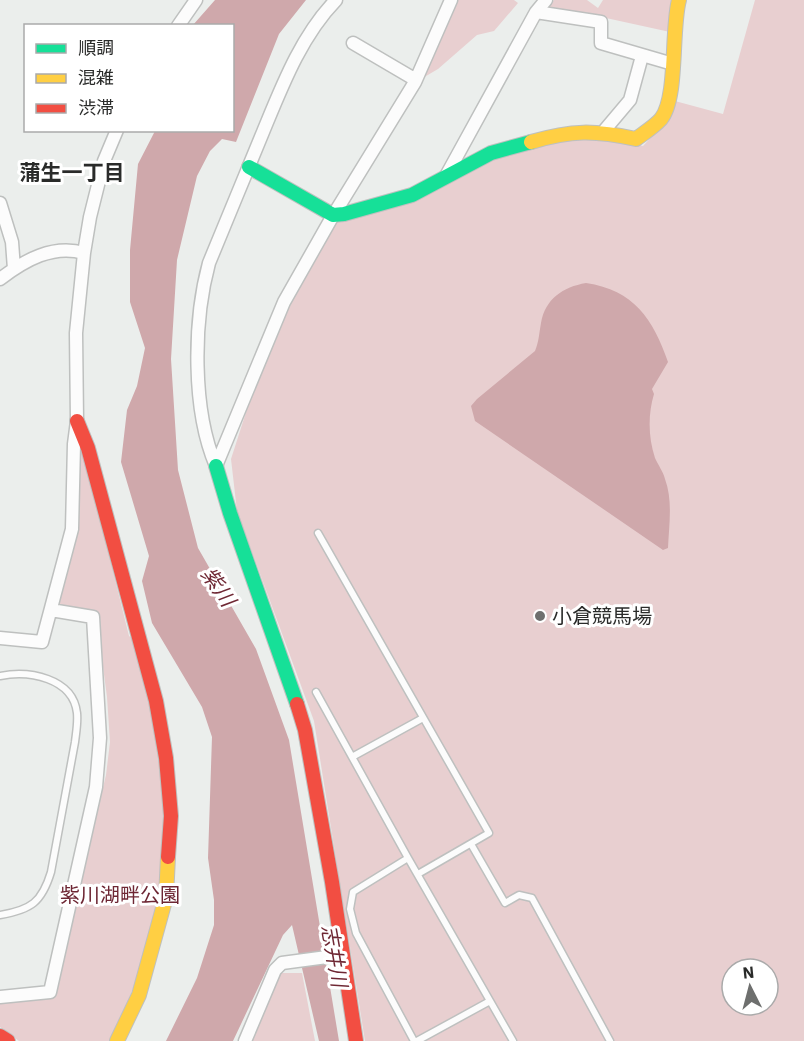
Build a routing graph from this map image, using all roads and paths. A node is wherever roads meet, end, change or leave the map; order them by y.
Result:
1 (196, 0) edge
2 (336, 0) edge
3 (451, 0) edge
4 (546, 0) edge
5 (679, 0) edge
6 (536, 12) junction
7 (179, 24) edge
8 (353, 43) dead end
9 (642, 56) junction
10 (674, 64) junction
11 (416, 80) junction
12 (116, 132) edge
13 (603, 132) junction
14 (249, 167) junction
15 (447, 176) junction
16 (0, 203) edge
17 (333, 215) junction
18 (84, 253) junction
19 (14, 269) junction
20 (0, 279) edge
21 (77, 421) junction
22 (216, 466) junction
23 (318, 533) dead end
24 (51, 610) junction
25 (0, 638) edge
26 (0, 676) edge
27 (316, 692) dead end
28 (423, 718) junction
29 (352, 757) junction
30 (471, 844) junction
31 (408, 858) junction
32 (417, 874) junction
33 (0, 915) edge
34 (342, 955) junction
35 (0, 997) edge
36 (490, 1001) junction
37 (0, 1036) edge
38 (8, 1041) edge
39 (117, 1041) edge
40 (245, 1041) edge
41 (356, 1041) edge
42 (416, 1041) edge
43 (513, 1041) edge
44 (610, 1041) edge

1 - 7 street
2 - 14 street
3 - 11 street
4 - 6 street
5 - 10 street
6 - 9 street
6 - 15 street
8 - 11 street
9 - 10 street
9 - 13 street
10 - 13 street
11 - 17 street
12 - 18 street
13 - 15 street
14 - 17 street
14 - 22 street
15 - 17 street
16 - 19 street
17 - 22 street
18 - 19 street
18 - 21 street
19 - 20 street
21 - 24 street
21 - 39 street
22 - 34 street
23 - 28 lane
24 - 25 street
24 - 35 street
26 - 33 lane
27 - 29 lane
28 - 29 lane
28 - 30 lane
29 - 31 lane
30 - 32 lane
30 - 44 lane
31 - 32 lane
31 - 42 lane
32 - 36 lane
34 - 40 street
34 - 41 street
36 - 42 lane
36 - 43 lane
37 - 38 street

